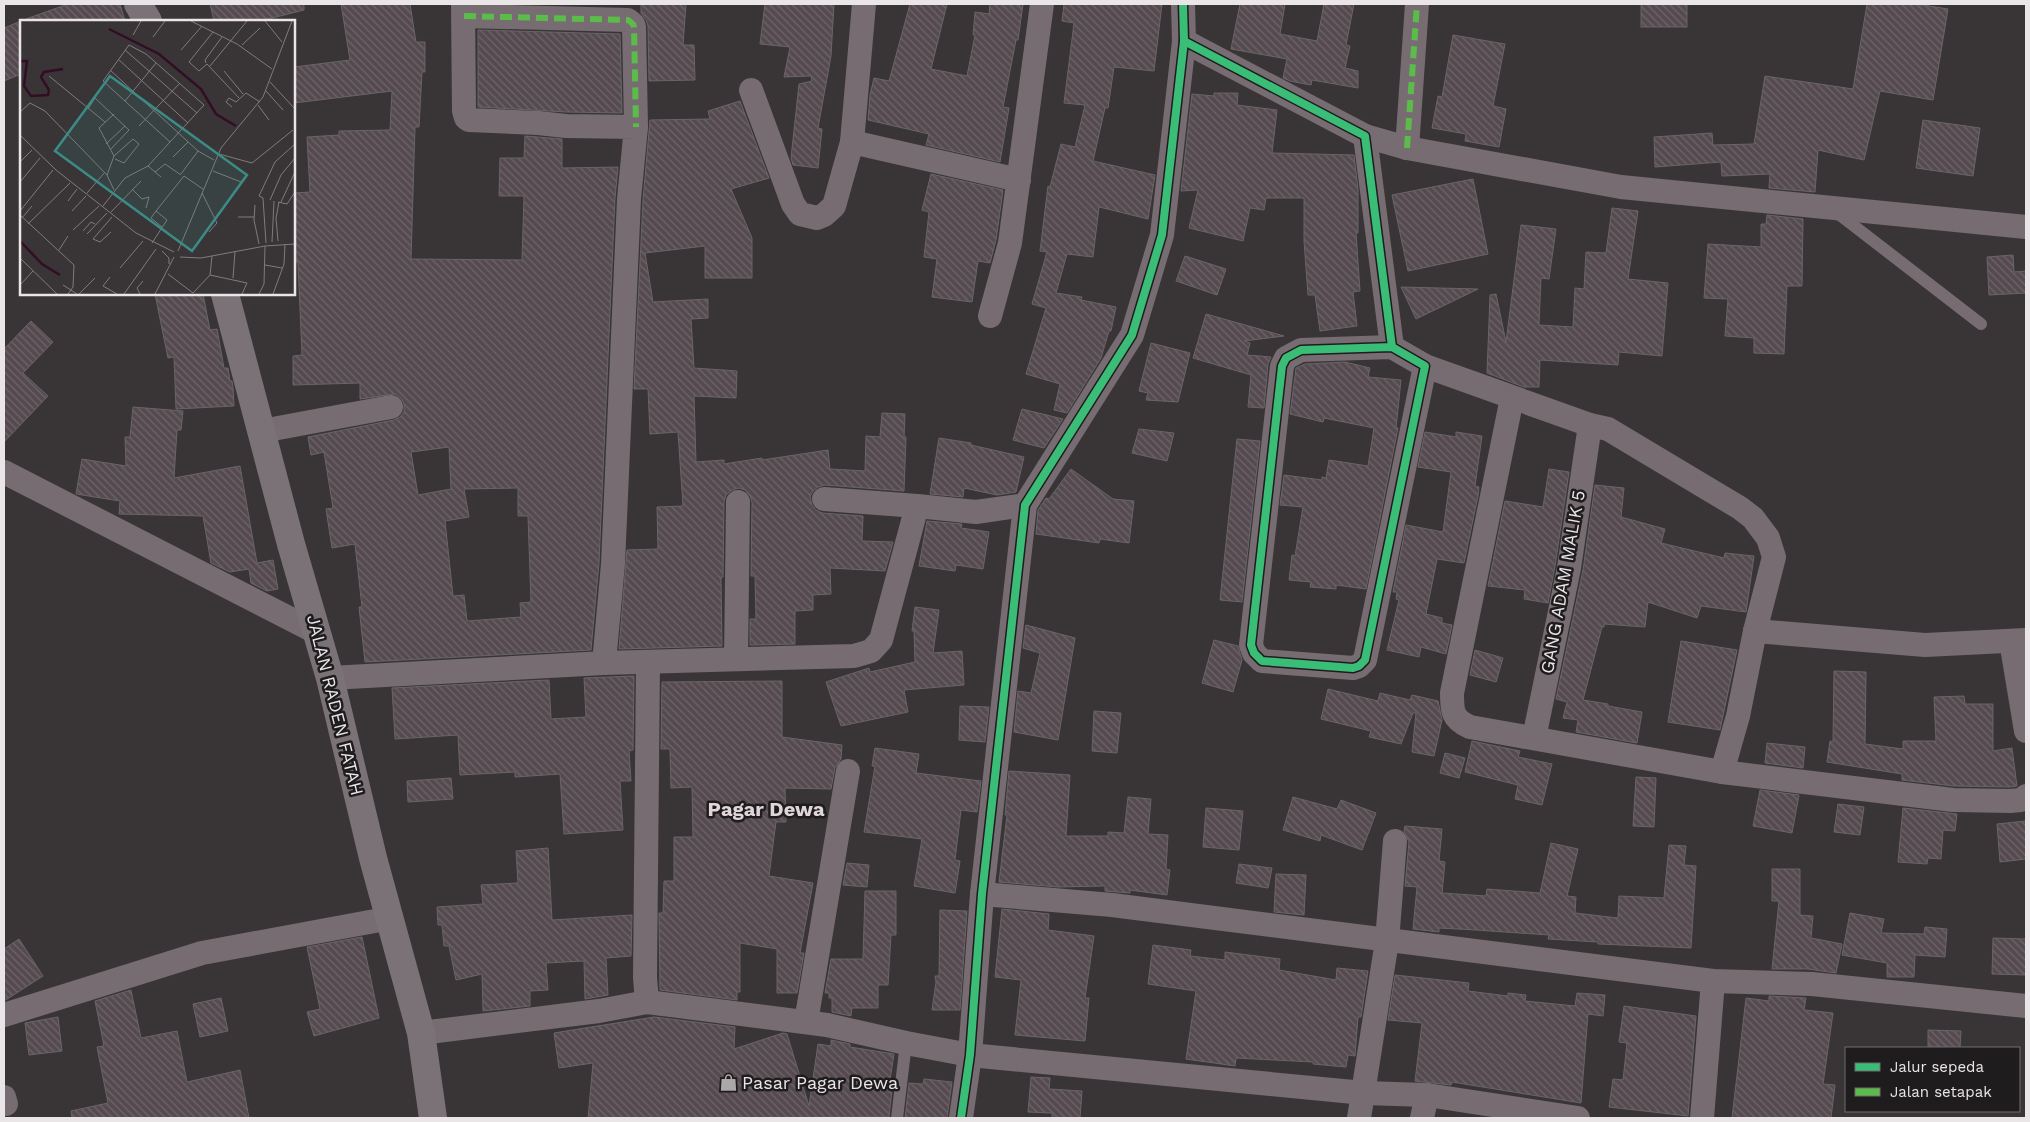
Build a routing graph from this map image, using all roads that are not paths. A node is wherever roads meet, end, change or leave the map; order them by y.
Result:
1 (138, 4) edge
2 (156, 4) edge
3 (864, 4) edge
4 (1042, 4) edge
5 (1184, 4) edge
6 (1417, 4) edge
7 (464, 10) edge
8 (147, 20) edge
9 (160, 20) edge
10 (1184, 41) junction
11 (751, 90) dead end
12 (636, 127) junction
13 (1365, 136) junction
14 (852, 142) junction
15 (1407, 148) junction
16 (1019, 180) junction
17 (1832, 209) junction
18 (2026, 226) edge
19 (225, 295) edge
20 (990, 316) dead end
21 (1981, 324) dead end
22 (1392, 347) junction
23 (1425, 366) junction
24 (1512, 398) junction
25 (392, 407) dead end
26 (1590, 425) junction
27 (262, 431) junction
28 (4, 472) edge
29 (824, 499) dead end
30 (738, 502) dead end
31 (1025, 504) junction
32 (918, 506) junction
33 (1755, 631) junction
34 (318, 633) junction
35 (2018, 641) edge
36 (736, 658) junction
37 (648, 662) junction
38 (604, 663) junction
39 (330, 678) junction
40 (2026, 731) edge
41 (1534, 738) junction
42 (848, 771) dead end
43 (1722, 772) junction
44 (2026, 796) edge
45 (1396, 840) dead end
46 (982, 894) junction
47 (391, 918) junction
48 (1387, 941) junction
49 (1712, 981) junction
50 (647, 1002) junction
51 (2026, 1006) edge
52 (4, 1015) edge
53 (806, 1022) junction
54 (420, 1033) junction
55 (906, 1043) junction
56 (970, 1055) junction
57 (1364, 1093) junction
58 (1427, 1095) junction
59 (433, 1118) edge
60 (897, 1118) edge
61 (961, 1118) edge
62 (1359, 1118) edge
63 (1422, 1118) edge
64 (1578, 1118) edge
65 (1702, 1118) edge

1 - 8 highway
2 - 9 highway
3 - 14 street
4 - 16 street
5 - 10 street
6 - 15 street
7 - 12 street
7 - 12 street
10 - 13 street
10 - 31 street
11 - 14 street
12 - 38 street
13 - 15 street
13 - 22 street
14 - 16 street
15 - 17 street
16 - 20 street
17 - 18 street
17 - 21 lane
19 - 27 highway, JALAN RADEN FATAH
22 - 23 street
22 - 23 street
23 - 24 street
24 - 26 street
24 - 41 street
25 - 27 street
26 - 33 street
26 - 41 street, GANG ADAM MALIK 5
27 - 34 highway, JALAN RADEN FATAH
28 - 34 street
29 - 32 street
30 - 36 street
31 - 32 street
31 - 46 street
32 - 36 street
33 - 35 street
33 - 43 street
34 - 39 highway, JALAN RADEN FATAH
35 - 40 street
36 - 37 street
37 - 38 street
37 - 50 street
38 - 39 street
39 - 47 highway, JALAN RADEN FATAH
41 - 43 street
42 - 53 street
43 - 44 street
45 - 48 street
46 - 48 street
46 - 56 street
47 - 52 street
47 - 54 highway, JALAN RADEN FATAH
48 - 49 street
48 - 57 street
49 - 51 street
49 - 65 street
50 - 53 street
50 - 54 street
53 - 55 street
54 - 59 highway, JALAN RADEN FATAH
55 - 56 street
55 - 60 lane
56 - 57 street
56 - 61 street
57 - 58 street
57 - 62 street
58 - 63 street
58 - 64 street

